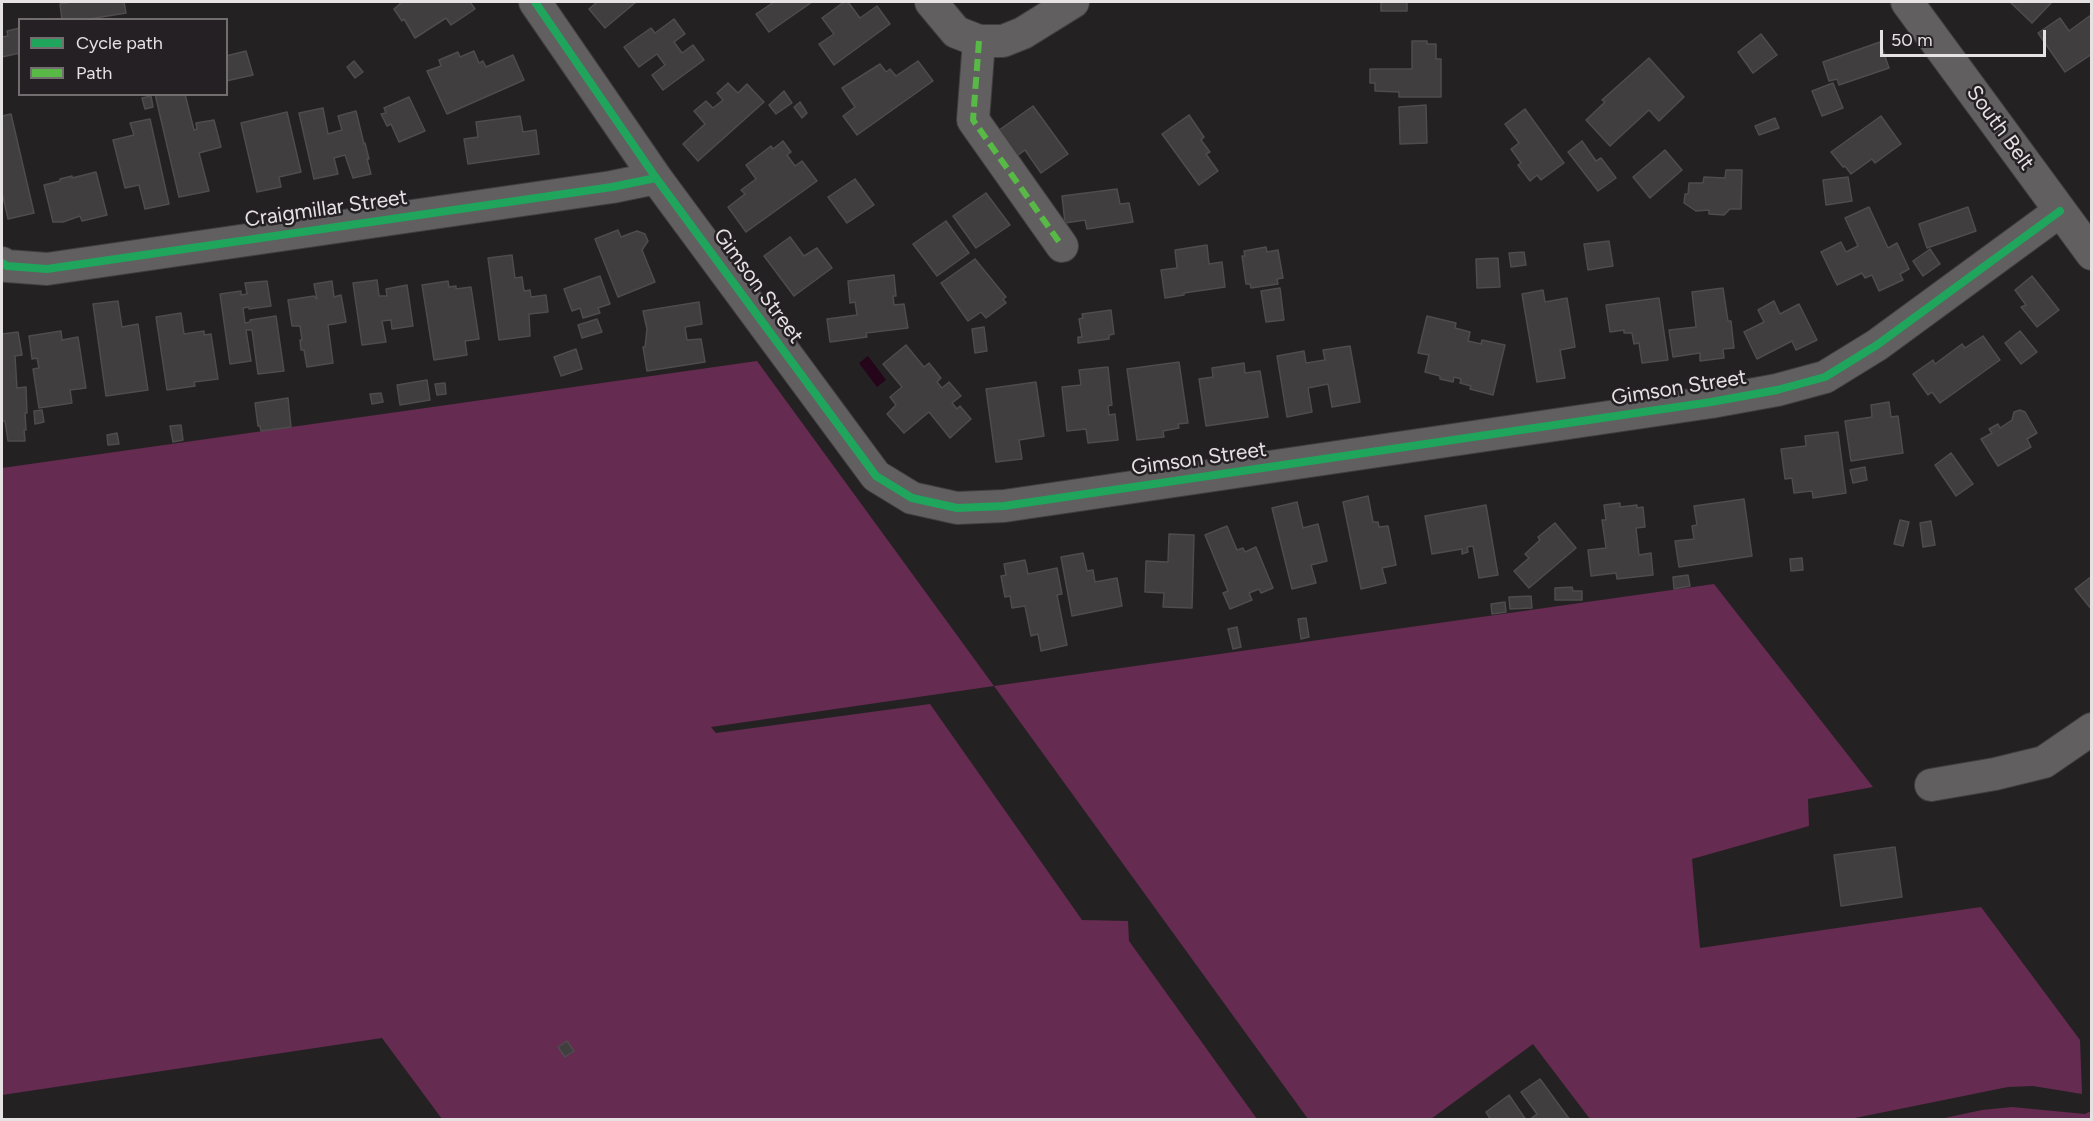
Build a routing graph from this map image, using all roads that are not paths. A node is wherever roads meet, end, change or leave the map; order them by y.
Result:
1 (535, 2) edge
2 (931, 2) edge
3 (1073, 2) edge
4 (1907, 2) edge
5 (979, 41) junction
6 (656, 178) junction
7 (2060, 211) junction
8 (1062, 246) dead end
9 (2091, 254) edge
10 (2, 263) edge
11 (2091, 729) edge
12 (1931, 785) dead end

1 - 6 street, Gimson Street
2 - 5 street
3 - 5 street
4 - 7 street, South Belt
5 - 8 street
6 - 7 street, Gimson Street
6 - 10 street, Craigmillar Street
7 - 9 street, South Belt
11 - 12 street

